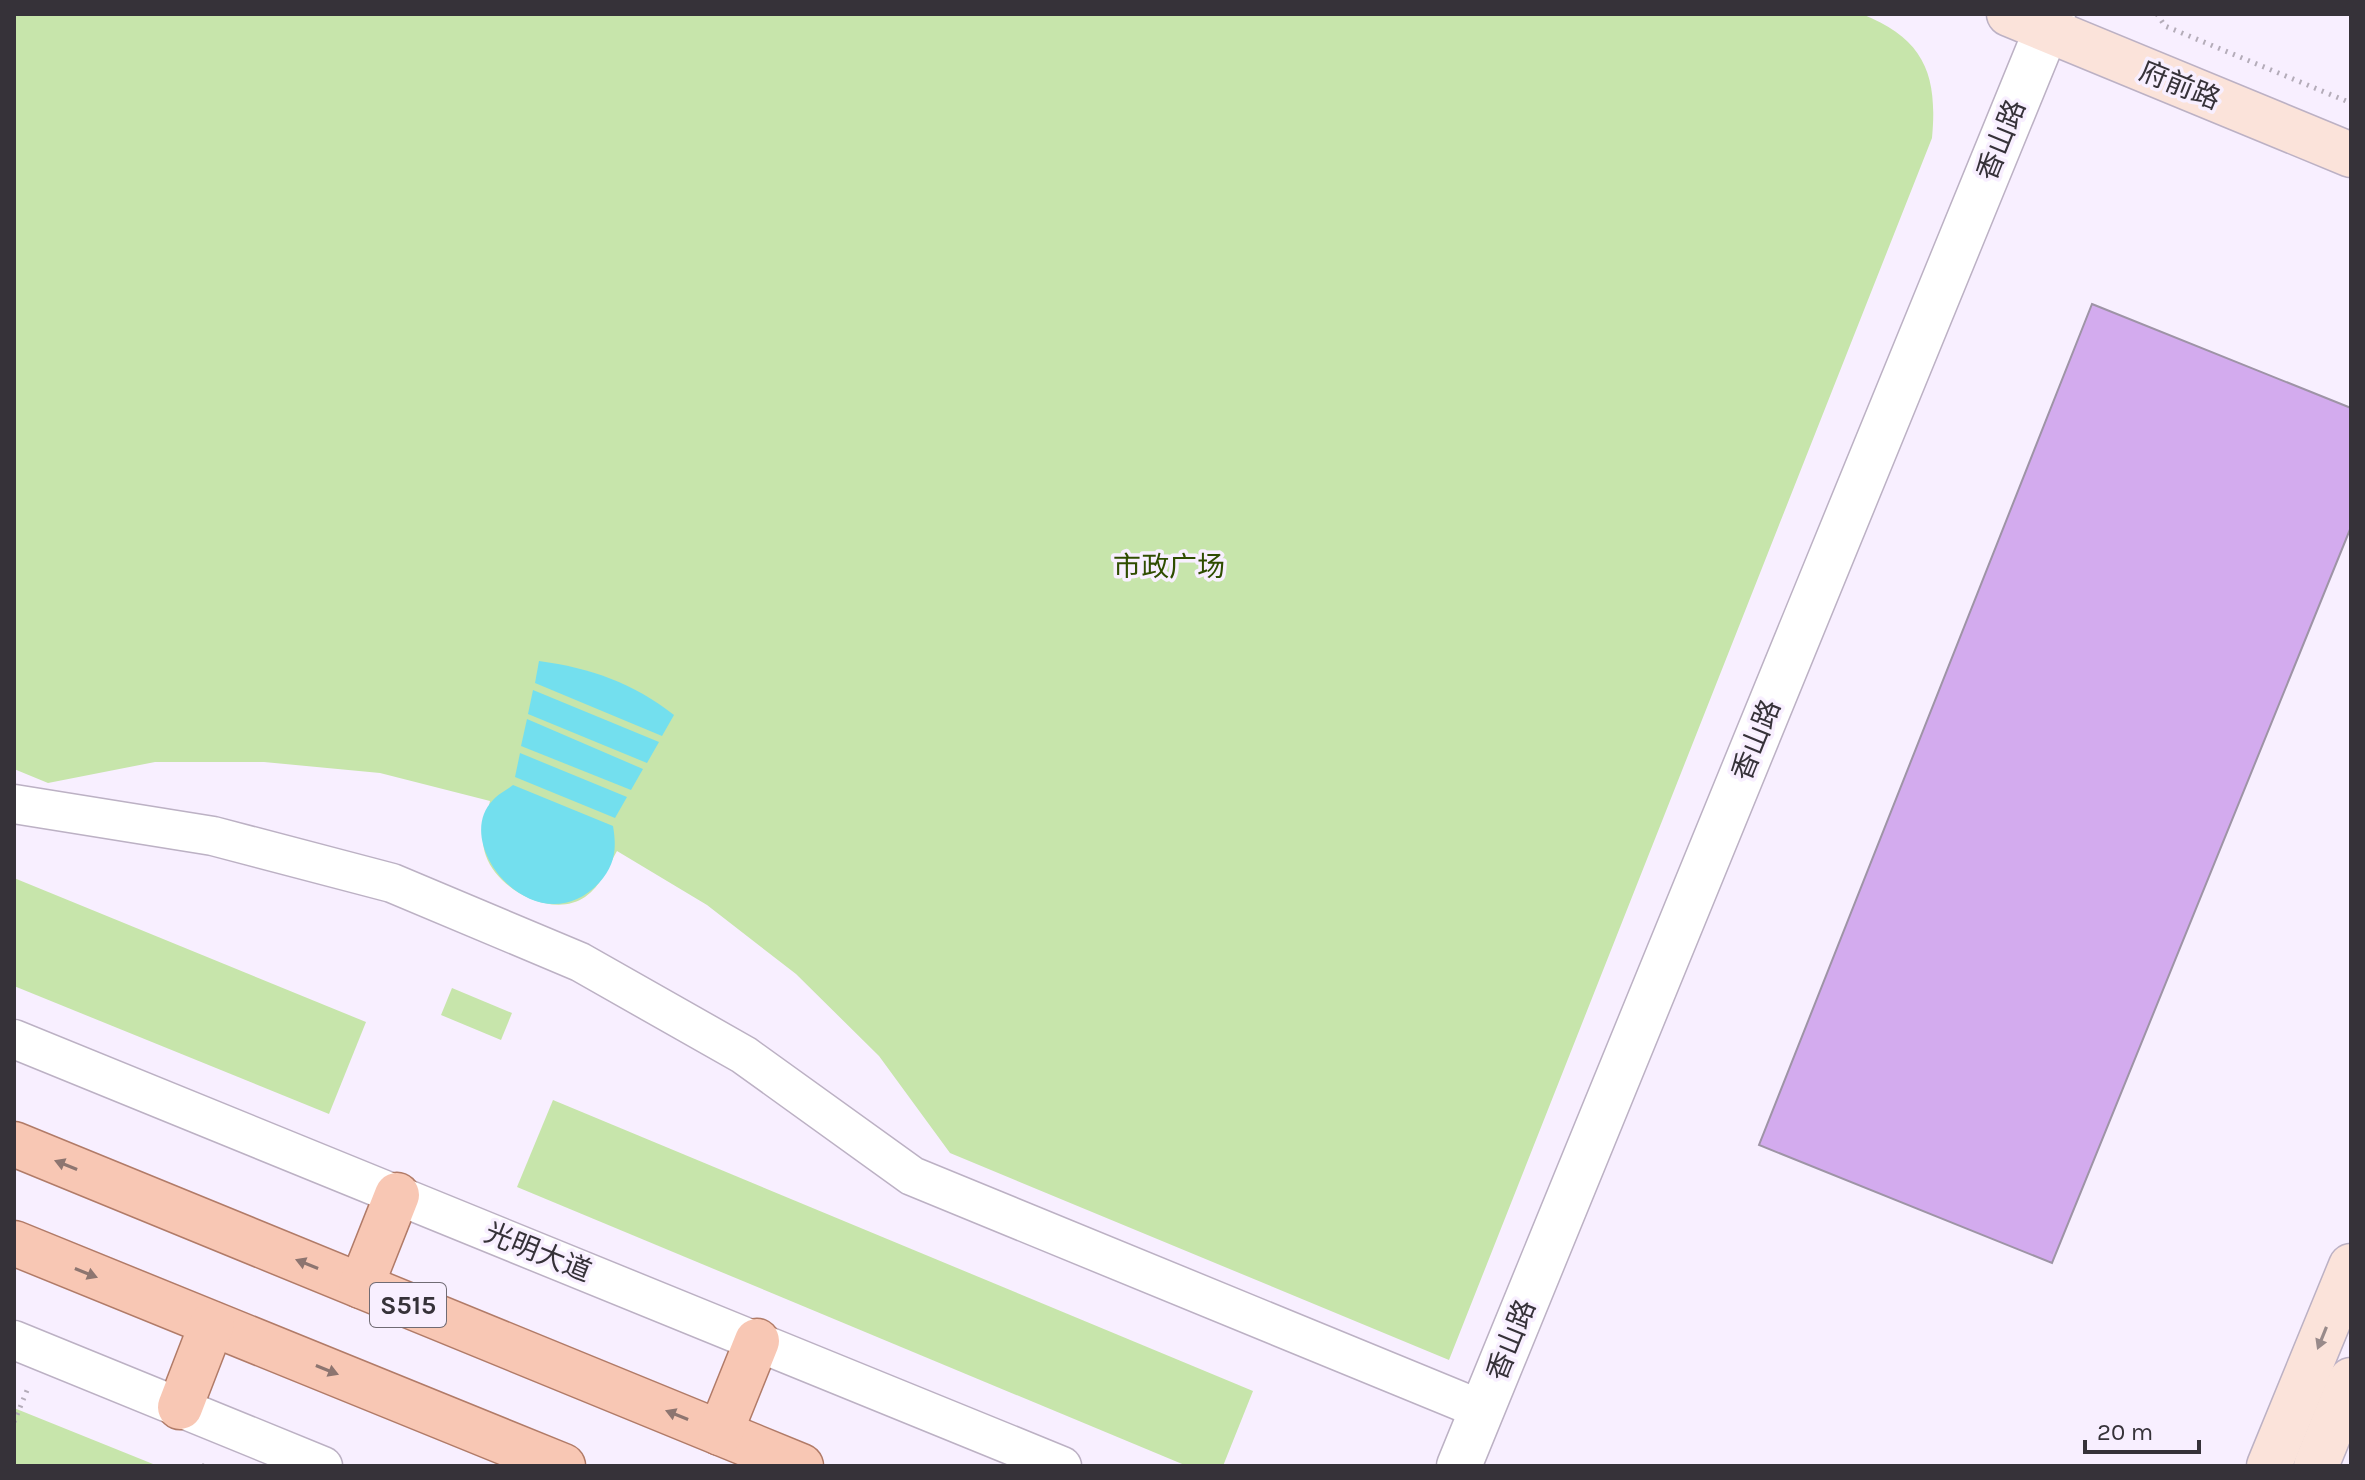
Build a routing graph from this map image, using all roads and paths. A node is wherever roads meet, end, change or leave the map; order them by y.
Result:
1 (2157, 14) edge
2 (2036, 19) edge
3 (2351, 103) edge
4 (2351, 155) edge
5 (14, 804) edge
6 (14, 1039) edge
7 (14, 1144) edge
8 (397, 1195) junction
9 (14, 1243) edge
10 (2351, 1266) edge
11 (361, 1286) junction
12 (212, 1324) junction
13 (14, 1340) edge
14 (757, 1341) junction
15 (2351, 1380) edge
16 (28, 1388) dead end
17 (180, 1407) junction
18 (1482, 1410) junction
19 (14, 1422) edge
20 (720, 1433) junction
21 (323, 1466) edge
22 (563, 1466) edge
23 (801, 1466) edge
24 (1062, 1466) edge
25 (1459, 1466) edge
26 (2269, 1466) edge
27 (2316, 1466) edge

1 - 3 path
2 - 4 main road, 府前路
2 - 18 street, 香山路
5 - 18 street
6 - 8 street, 光明大道
11 -> 7 main road, S515
8 - 11 main road
8 - 14 street, 光明大道
9 -> 12 main road
10 -> 26 main road
20 -> 11 main road, S515
12 - 17 main road
12 -> 22 main road
13 - 17 street
14 - 20 main road
14 - 24 street, 光明大道
15 - 27 main road
16 - 19 path
17 - 21 street
18 - 25 street, 香山路
20 - 23 main road, S515

